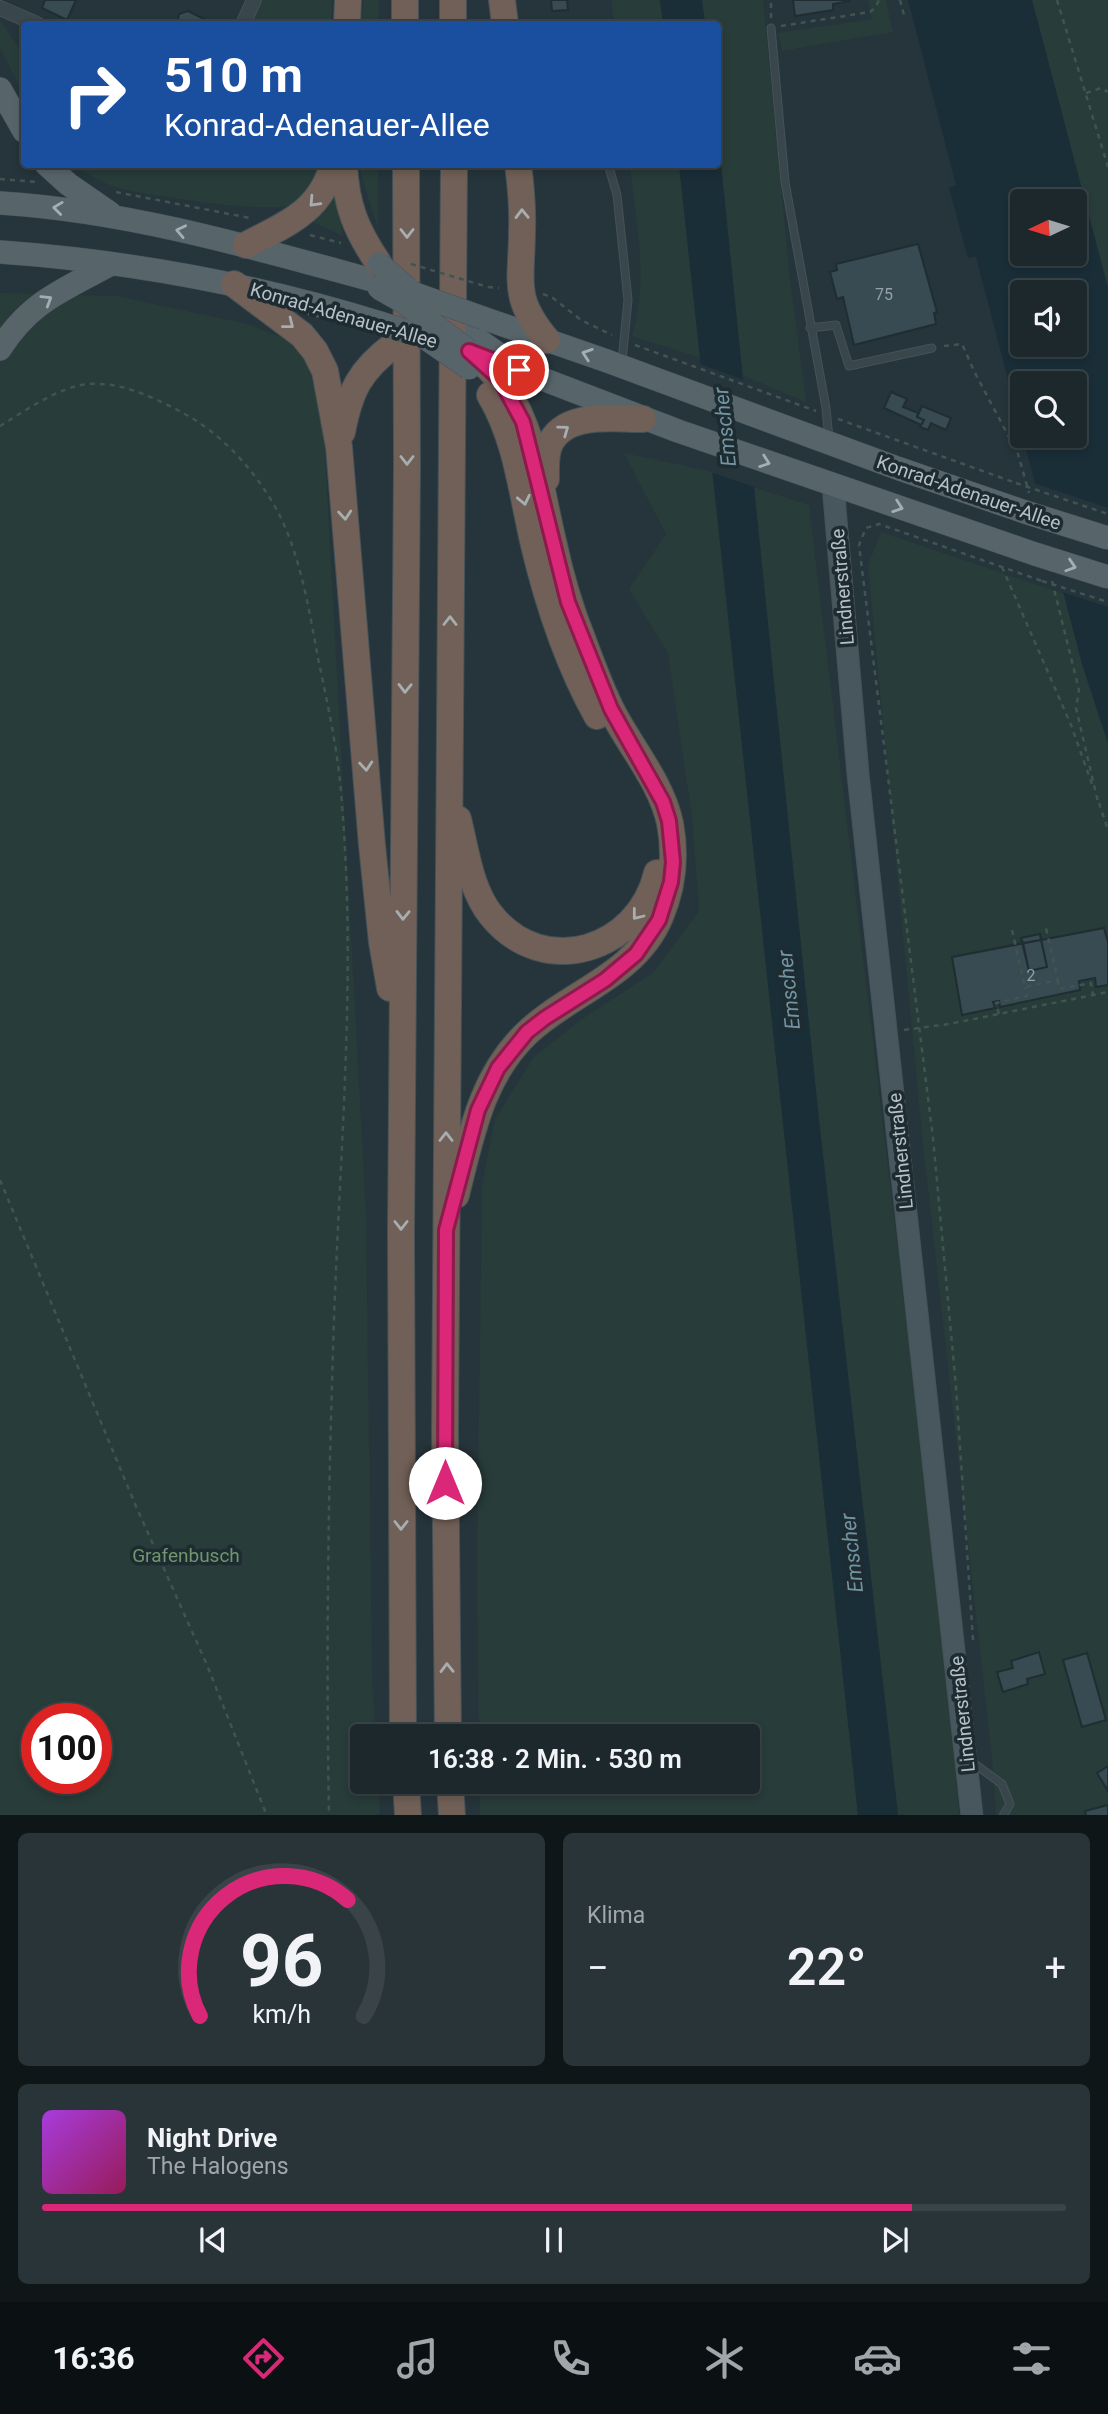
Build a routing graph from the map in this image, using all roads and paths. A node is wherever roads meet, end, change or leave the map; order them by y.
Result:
1 (254, 0) edge
2 (348, 0) edge
3 (405, 0) edge
4 (453, 0) edge
5 (502, 0) edge
6 (771, 0) edge
7 (879, 0) edge
8 (900, 0) edge
9 (1057, 0) edge
10 (0, 8) edge
11 (904, 15) dead end
12 (24, 21) edge
13 (244, 21) edge
14 (346, 21) edge
15 (405, 21) edge
16 (453, 21) edge
17 (505, 21) edge
18 (771, 28) junction
19 (0, 89) edge
20 (1108, 92) edge
21 (1086, 93) junction
22 (21, 126) edge
23 (1108, 167) edge
24 (50, 168) edge
25 (332, 168) edge
26 (344, 168) edge
27 (406, 168) edge
28 (454, 168) edge
29 (518, 168) edge
30 (609, 168) edge
31 (0, 179) edge
32 (68, 184) junction
33 (112, 191) dead end
34 (0, 203) edge
35 (115, 217) junction
36 (281, 226) junction
37 (247, 245) junction
38 (0, 252) edge
39 (111, 264) junction
40 (410, 264) dead end
41 (373, 273) junction
42 (234, 284) junction
43 (520, 290) junction
44 (810, 328) junction
45 (547, 340) junction
46 (446, 341) junction
47 (624, 341) junction
48 (932, 348) dead end
49 (0, 349) edge
50 (621, 366) junction
51 (803, 406) dead end
52 (827, 415) junction
53 (643, 419) junction
54 (0, 426) edge
55 (830, 444) junction
56 (339, 447) junction
57 (833, 485) junction
58 (1108, 514) edge
59 (547, 516) junction
60 (1108, 538) edge
61 (1002, 567) junction
62 (1108, 578) edge
63 (1108, 602) edge
64 (449, 787) junction
65 (1108, 830) edge
66 (1045, 924) dead end
67 (1012, 930) dead end
68 (1058, 980) junction
69 (1025, 987) junction
70 (1108, 992) edge
71 (1093, 995) junction
72 (999, 1014) junction
73 (921, 1028) junction
74 (887, 1033) junction
75 (401, 1058) junction
76 (0, 1180) edge
77 (446, 1230) junction
78 (974, 1648) dead end
79 (403, 1724) edge
80 (448, 1724) edge
81 (967, 1759) junction
82 (407, 1794) edge
83 (451, 1794) edge
84 (267, 1815) edge
85 (329, 1815) edge
86 (408, 1815) edge
87 (452, 1815) edge
88 (972, 1815) edge
89 (1003, 1815) edge

1 - 13 street
2 - 14 highway
3 - 15 highway
4 - 16 highway
5 - 17 highway
6 - 18 path
7 - 18 path
8 - 11 path
9 - 21 path
10 - 12 street
18 - 44 lane
19 - 22 main road
20 - 21 path
21 - 23 path
24 - 32 main road
25 -> 36 highway
26 - 41 highway
27 -> 75 highway
64 -> 28 highway
43 -> 29 highway
30 - 47 lane
31 - 32 path
32 - 35 main road
33 - 36 path
35 -> 34 main road, Konrad-Adenauer-Allee
37 -> 35 main road, Konrad-Adenauer-Allee
36 - 37 highway
36 - 41 path
37 - 41 main road, Konrad-Adenauer-Allee
38 - 39 main road, Konrad-Adenauer-Allee
39 - 42 main road, Konrad-Adenauer-Allee
49 -> 39 main road
40 - 43 path, bridge
41 - 46 main road, bridge
41 - 46 main road, Konrad-Adenauer-Allee, bridge
42 - 46 main road, Konrad-Adenauer-Allee
42 -> 56 highway
43 - 45 highway
43 - 47 path
44 - 48 lane
44 - 52 lane
45 - 46 main road, Konrad-Adenauer-Allee
50 -> 45 main road, Konrad-Adenauer-Allee
46 - 53 main road, Konrad-Adenauer-Allee
46 - 56 highway
46 - 59 highway
46 -> 64 highway
47 - 50 lane
47 - 51 path
50 - 55 main road, Konrad-Adenauer-Allee
52 - 55 lane
52 - 58 path, bridge
53 -> 57 main road, Konrad-Adenauer-Allee
59 -> 53 highway
54 - 85 path
55 - 57 main road
55 - 60 main road, Konrad-Adenauer-Allee, bridge
56 -> 75 highway
57 -> 62 main road, Konrad-Adenauer-Allee, bridge
57 - 74 street, Lindnerstraße
59 - 77 highway
61 - 63 path, bridge
61 - 65 path
61 - 73 path
77 -> 64 highway
66 - 68 path
67 - 69 path
68 - 69 path
68 - 71 path
69 - 72 path
70 - 71 path
71 - 72 path
72 - 73 path
73 - 74 path
73 - 78 path
74 - 81 street, Lindnerstraße
75 -> 79 highway
76 - 84 path
80 -> 77 highway
81 - 88 street, Lindnerstraße
81 - 89 lane
82 - 86 highway
83 - 87 highway

